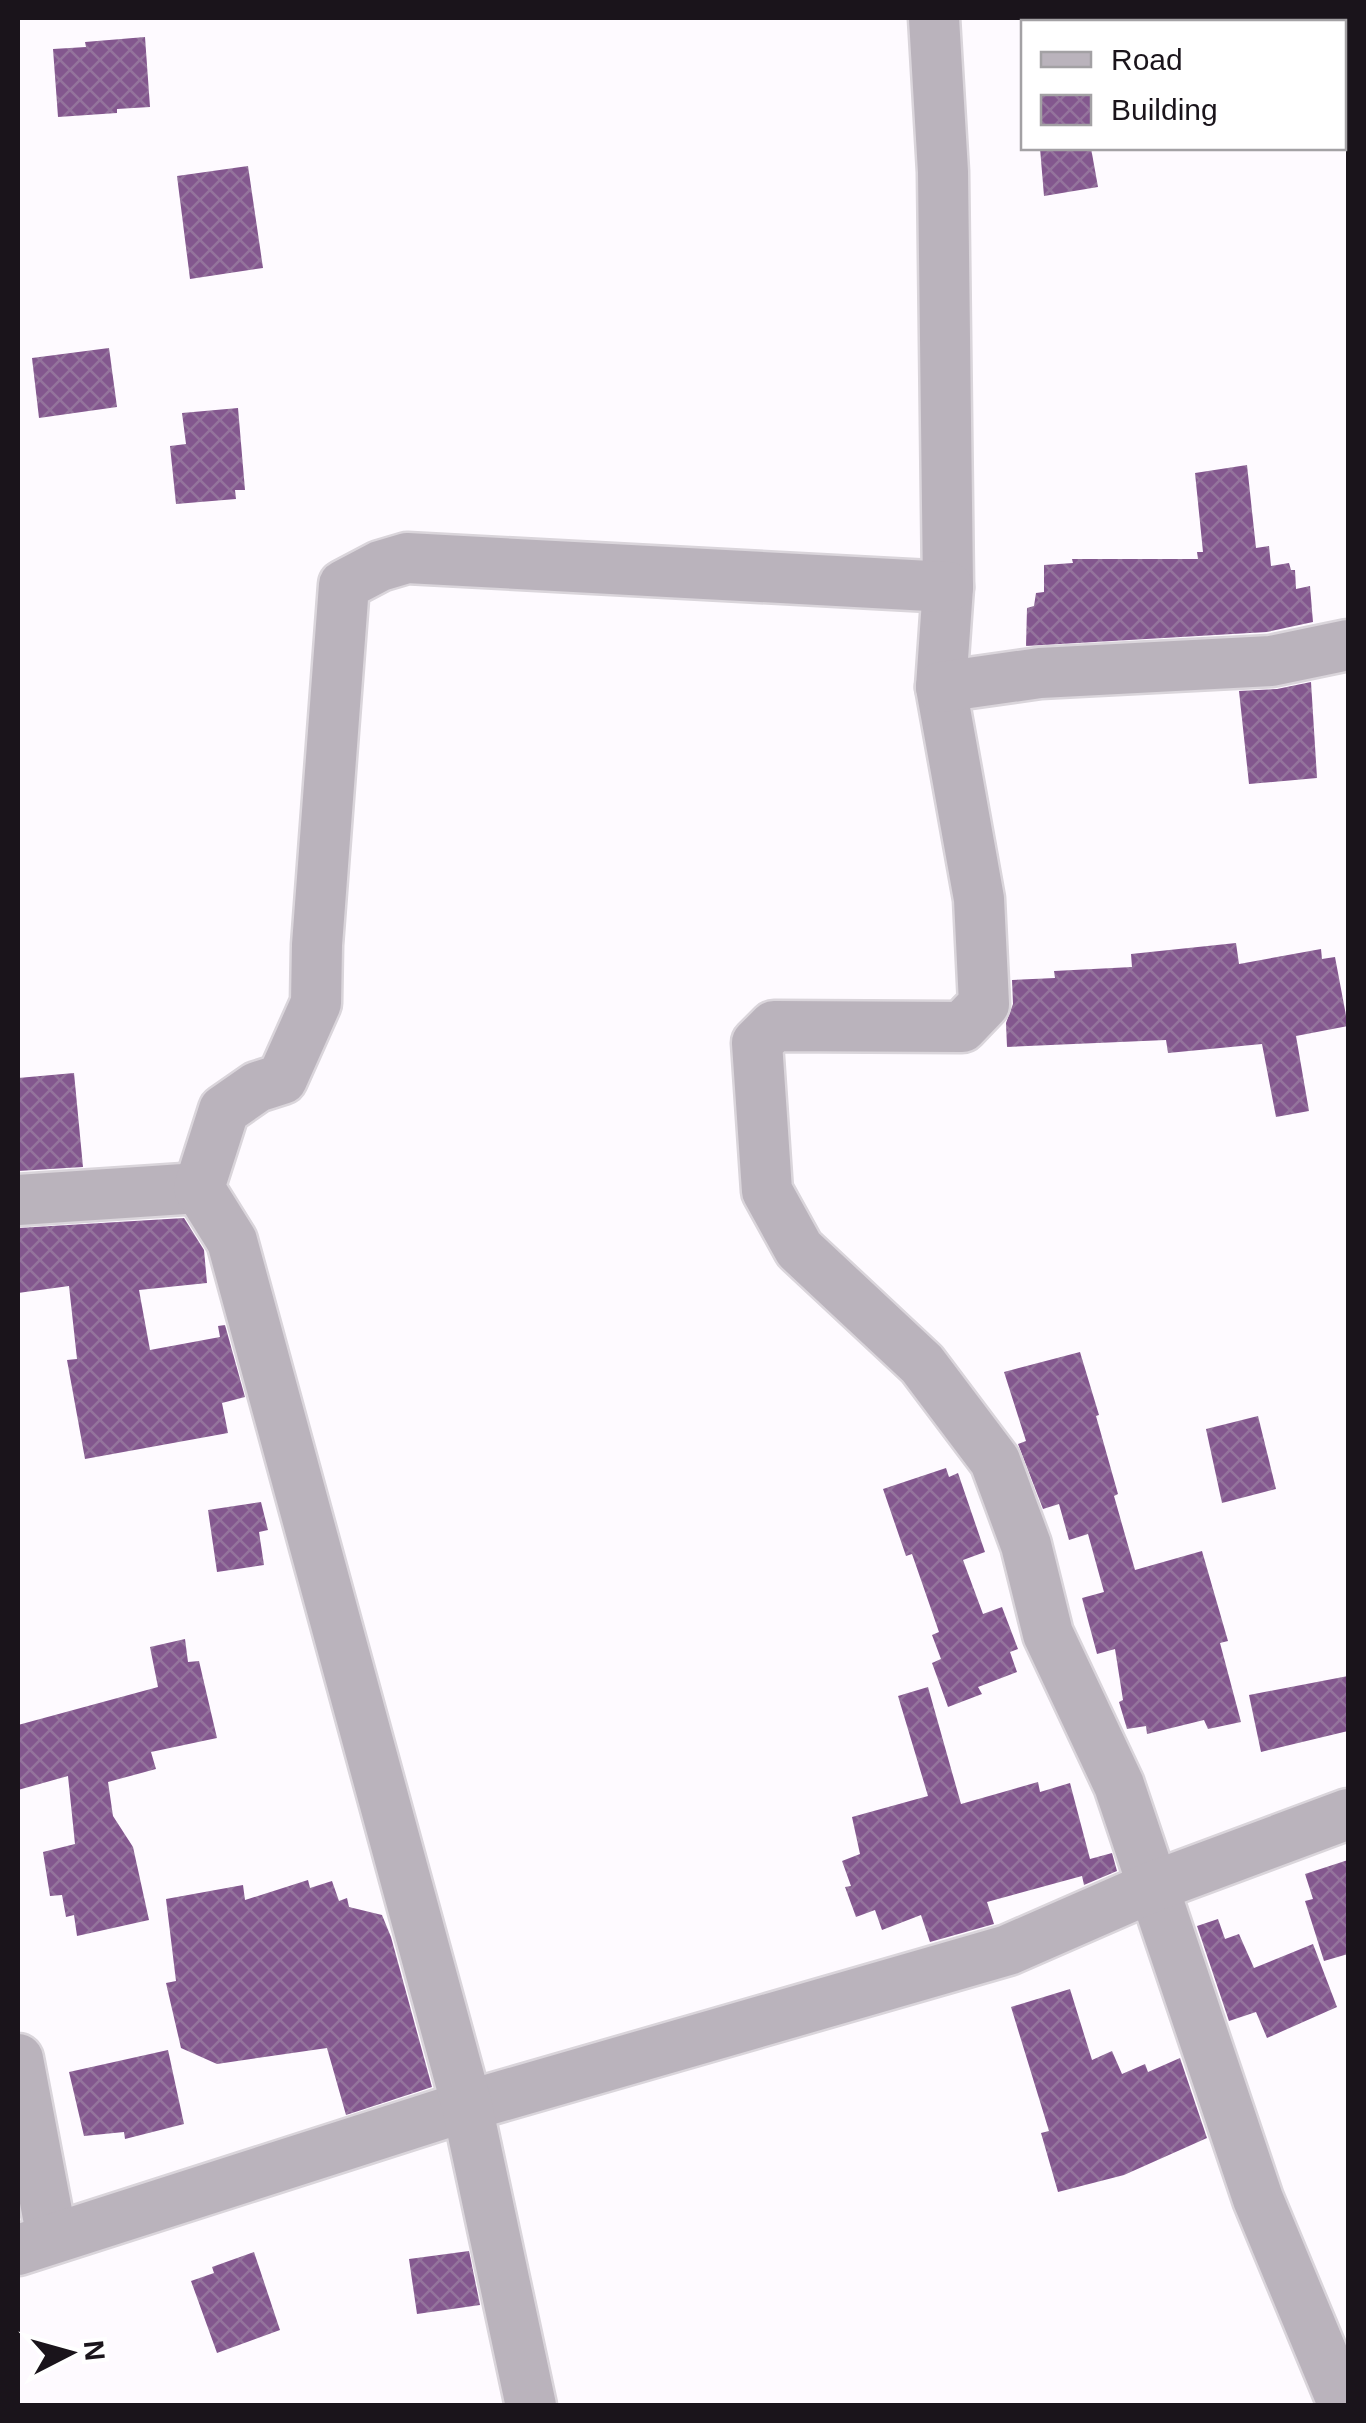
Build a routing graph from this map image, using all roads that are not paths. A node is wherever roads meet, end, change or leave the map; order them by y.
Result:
1 (934, 18) edge
2 (948, 587) junction
3 (1348, 646) edge
4 (941, 687) junction
5 (199, 1188) junction
6 (18, 1200) edge
7 (1348, 1814) edge
8 (1152, 1887) junction
9 (18, 2059) edge
10 (467, 2106) junction
11 (35, 2244) edge
12 (531, 2406) edge
13 (1344, 2406) edge

1 - 2 street
2 - 4 street
2 - 5 street
3 - 4 street
4 - 8 street
5 - 6 street
5 - 10 street
7 - 8 street
8 - 10 street
8 - 13 street
9 - 11 street
10 - 11 street
10 - 12 street

